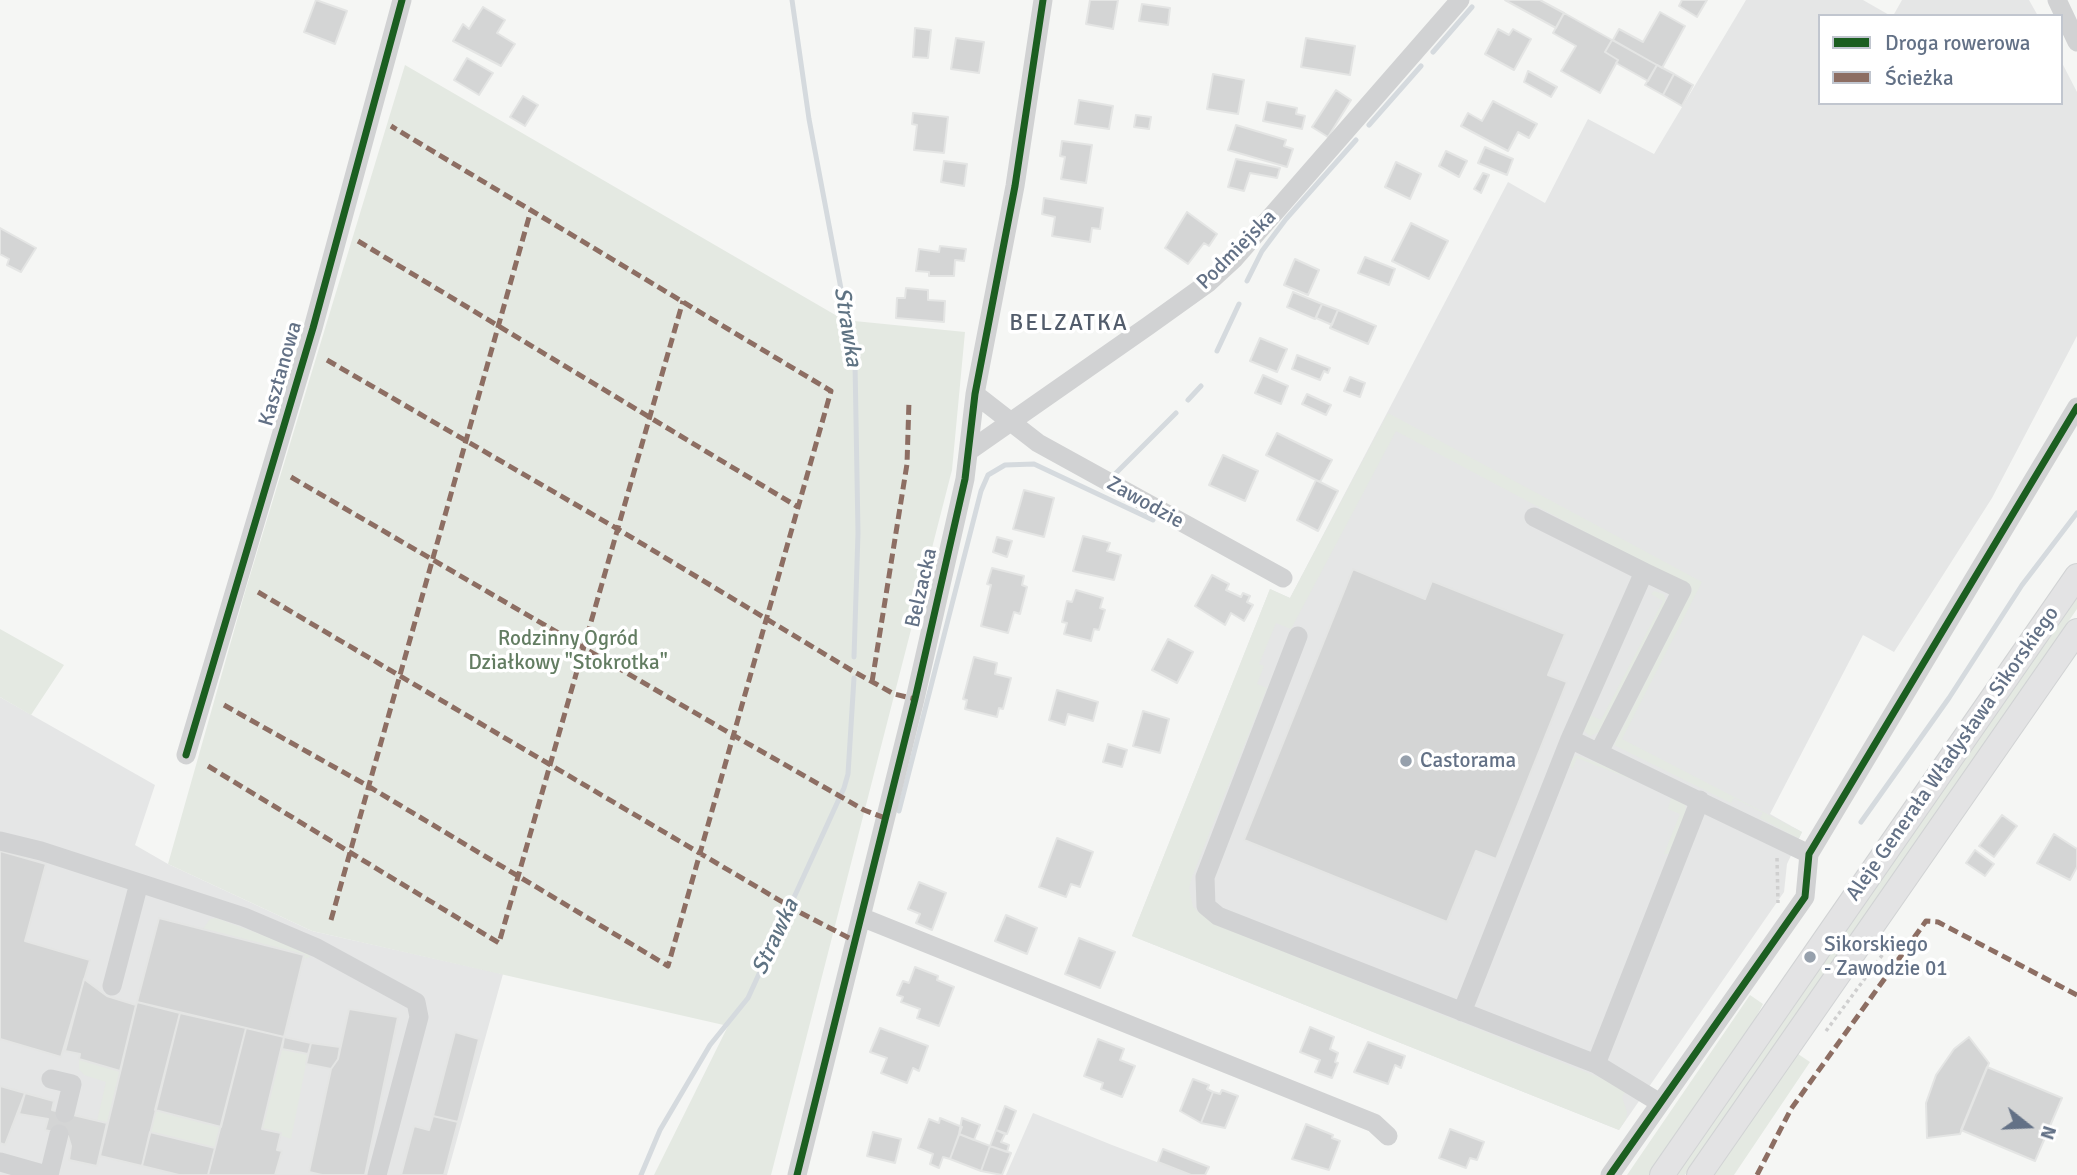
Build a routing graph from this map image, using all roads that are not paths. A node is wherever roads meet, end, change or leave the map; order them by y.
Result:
1 (402, 0) edge
2 (1043, 0) edge
3 (1460, 0) edge
4 (2057, 0) edge
5 (2077, 42) edge
6 (975, 394) junction
7 (2077, 407) edge
8 (1010, 422) junction
9 (969, 451) junction
10 (1534, 517) dead end
11 (1644, 572) junction
12 (2077, 576) edge
13 (1283, 578) dead end
14 (2077, 631) edge
15 (1298, 636) dead end
16 (1570, 739) junction
17 (1598, 752) junction
18 (186, 755) dead end
19 (1700, 800) junction
20 (0, 841) edge
21 (1809, 854) junction
22 (139, 883) junction
23 (861, 917) junction
24 (112, 986) dead end
25 (1462, 1012) junction
26 (1596, 1064) junction
27 (51, 1079) dead end
28 (1660, 1103) junction
29 (65, 1113) dead end
30 (59, 1133) dead end
31 (1388, 1136) dead end
32 (0, 1162) edge
33 (48, 1175) edge
34 (377, 1175) edge
35 (797, 1175) edge
36 (1610, 1175) edge
37 (1662, 1175) edge
38 (1699, 1175) edge

1 - 18 street, Kasztanowa
2 - 6 street, Belzacka
3 - 8 street, Podmiejska
4 - 5 street
6 - 8 street, Zawodzie
6 - 9 street, Belzacka
7 - 21 street
8 - 9 street, Podmiejska
8 - 13 street, Zawodzie
9 - 23 street, Belzacka
10 - 11 street
11 - 16 street
11 - 17 street
12 - 37 main road, Aleje Generała Władysława Sikorskiego
14 - 38 main road, Aleje Generała Władysława Sikorskiego
15 - 25 street
16 - 17 street
16 - 25 street
17 - 19 street
19 - 21 street
19 - 26 street
20 - 22 street
21 - 28 street
22 - 24 street
22 - 34 street
23 - 31 street
23 - 35 street, Belzacka
25 - 26 street
26 - 28 street
27 - 29 street
28 - 36 street
30 - 33 street
32 - 33 street

